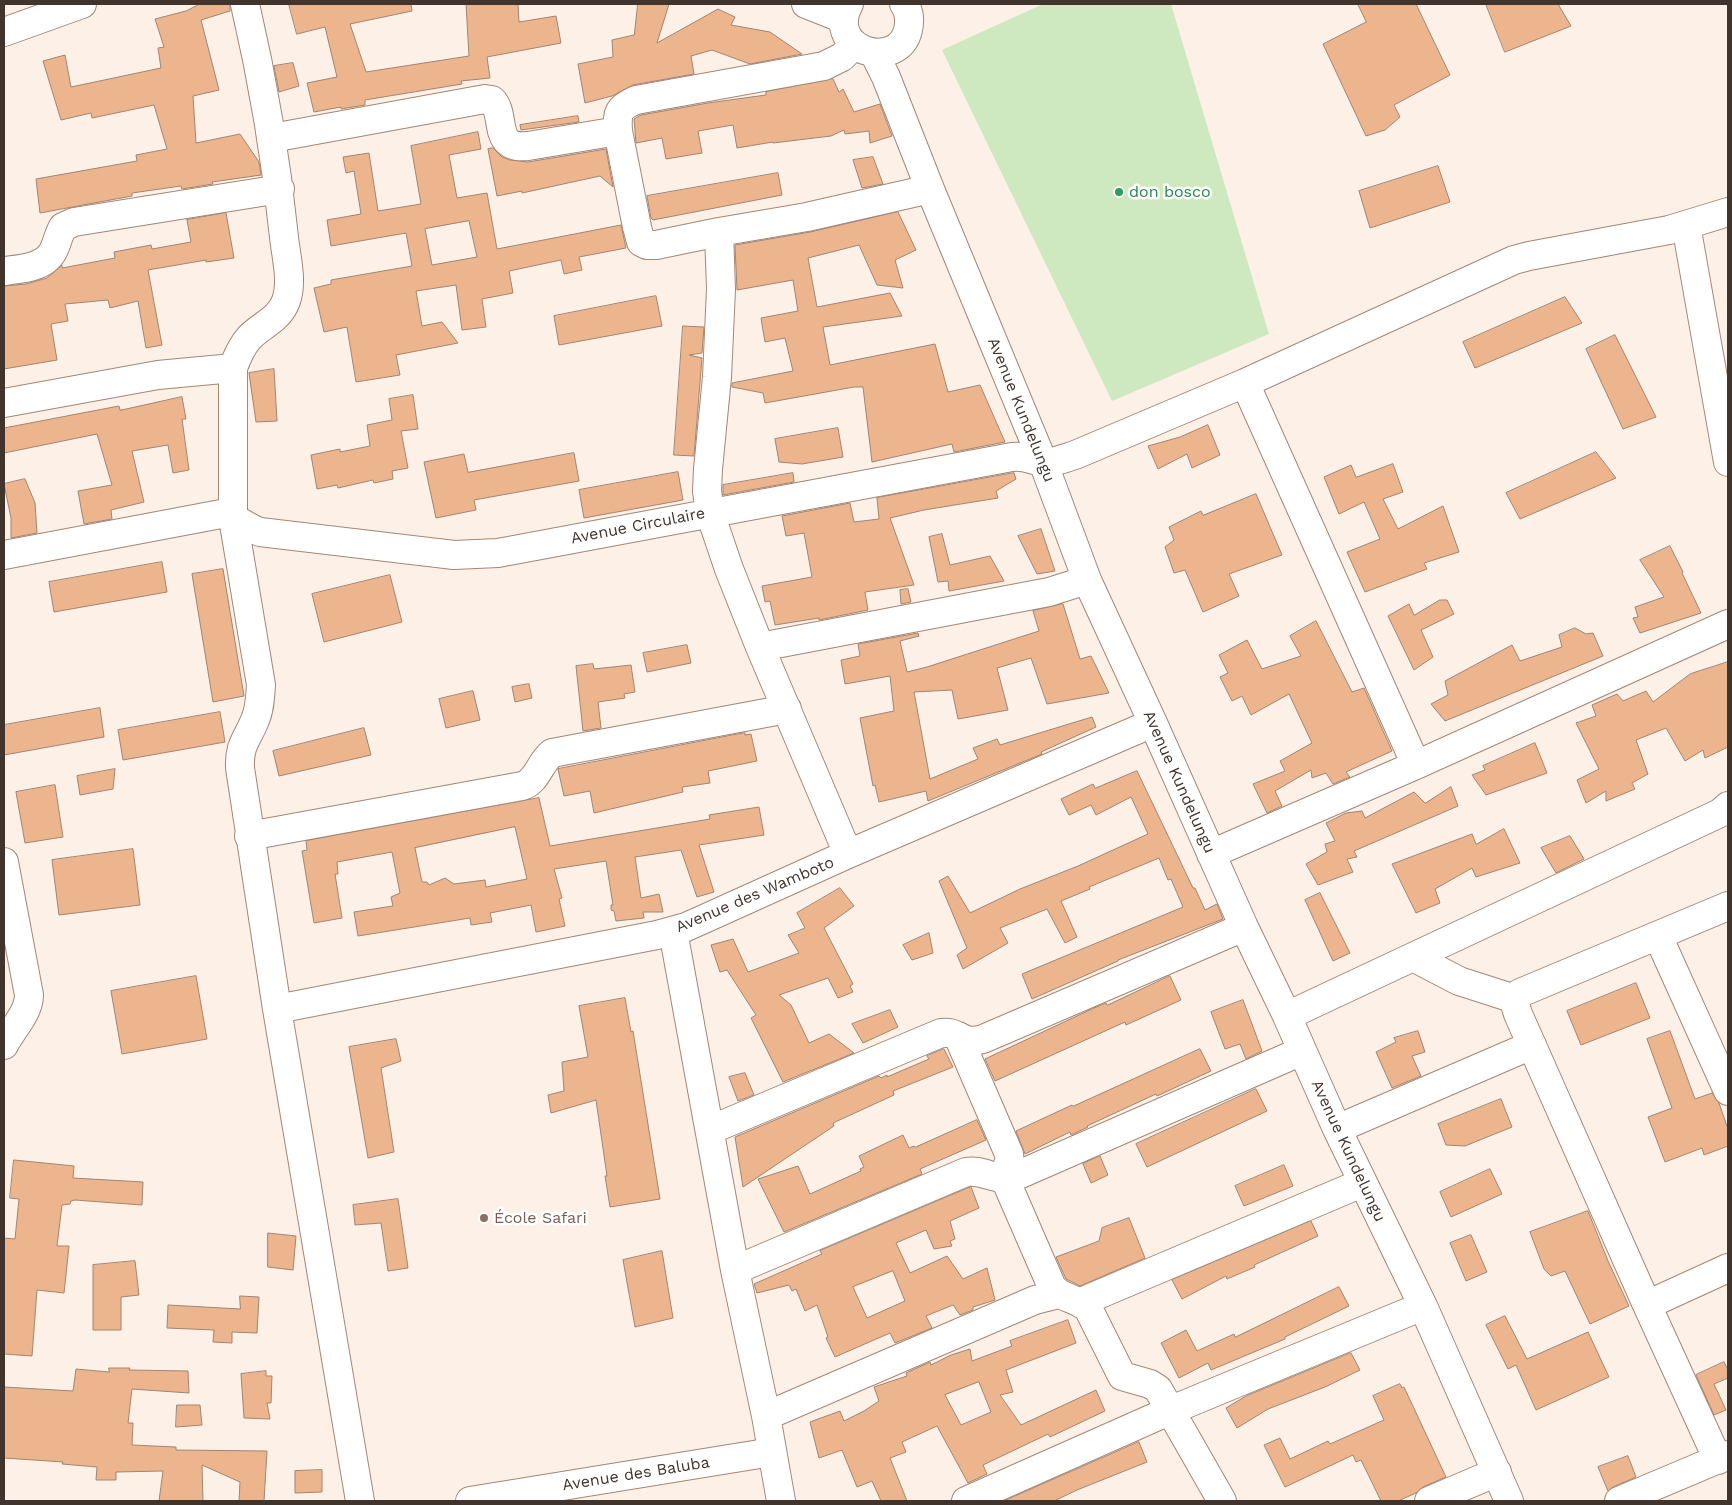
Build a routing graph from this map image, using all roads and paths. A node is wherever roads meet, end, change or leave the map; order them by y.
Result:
1 (82, 4) edge
2 (245, 4) edge
3 (806, 4) edge
4 (910, 5) edge
5 (846, 12) edge
6 (4, 32) edge
7 (864, 49) junction
8 (618, 131) junction
9 (272, 138) junction
10 (280, 189) junction
11 (930, 189) junction
12 (1728, 212) edge
13 (1686, 225) junction
14 (719, 232) junction
15 (4, 271) edge
16 (233, 368) junction
17 (1245, 384) junction
18 (4, 403) edge
19 (1043, 462) junction
20 (1728, 462) edge
21 (710, 513) junction
22 (233, 518) junction
23 (4, 555) edge
24 (1087, 580) junction
25 (1728, 624) edge
26 (760, 647) junction
27 (787, 709) junction
28 (1153, 723) junction
29 (1416, 765) junction
30 (1725, 810) edge
31 (250, 836) junction
32 (848, 854) junction
33 (1211, 854) junction
34 (4, 862) edge
35 (1728, 906) edge
36 (1244, 927) junction
37 (673, 931) junction
38 (1658, 936) junction
39 (1413, 957) junction
40 (1515, 999) junction
41 (277, 1009) junction
42 (1287, 1016) junction
43 (958, 1036) junction
44 (4, 1044) edge
45 (1532, 1044) junction
46 (1302, 1052) junction
47 (1728, 1091) edge
48 (1337, 1129) junction
49 (710, 1130) junction
50 (1005, 1179) junction
51 (1362, 1183) junction
52 (1728, 1268) edge
53 (735, 1270) junction
54 (1070, 1298) junction
55 (1647, 1305) junction
56 (1423, 1306) junction
57 (1169, 1411) junction
58 (766, 1416) junction
59 (772, 1452) junction
60 (1723, 1457) edge
61 (1497, 1472) junction
62 (995, 1495) edge
63 (360, 1501) edge
64 (470, 1501) edge
65 (781, 1501) edge
66 (966, 1501) edge
67 (1222, 1501) edge
68 (1429, 1501) edge
69 (1509, 1501) edge
70 (1619, 1501) edge

1 - 6 street
2 - 9 street
3 - 5 street
4 - 7 street
5 - 7 street, Avenue Kundelungu
7 - 8 street
7 - 11 street, Avenue Kundelungu
8 - 9 street
8 - 14 street
9 - 10 street
10 - 15 street
10 - 16 street
11 - 14 street
11 - 19 street, Avenue Kundelungu
12 - 13 street
13 - 17 street
13 - 20 street
14 - 21 street
16 - 18 street
16 - 22 street
17 - 19 street
17 - 29 street
19 - 21 street, Avenue Circulaire
19 - 24 street, Avenue Kundelungu
21 - 22 street, Avenue Circulaire
21 - 26 street
22 - 23 street
22 - 31 street
24 - 26 street
24 - 28 street, Avenue Kundelungu
25 - 29 street
26 - 27 street
27 - 31 street
27 - 32 street
28 - 32 street, Avenue des Wamboto
28 - 33 street, Avenue Kundelungu
29 - 33 street
30 - 39 street
31 - 41 street
32 - 37 street, Avenue des Wamboto
33 - 36 street, Avenue Kundelungu
34 - 44 street
35 - 38 street
36 - 42 street, Avenue Kundelungu
36 - 43 street
37 - 41 street, Avenue des Wamboto
37 - 49 street
38 - 40 street
38 - 47 street
39 - 40 street
39 - 42 street
40 - 45 street
41 - 63 street
42 - 46 street, Avenue Kundelungu
43 - 49 street
43 - 50 street
45 - 48 street
45 - 55 street
46 - 48 street, Avenue Kundelungu
46 - 50 street
48 - 51 street, Avenue Kundelungu
49 - 53 street
50 - 53 street
50 - 54 street
51 - 54 street
51 - 56 street, Avenue Kundelungu
52 - 55 street
53 - 58 street
54 - 57 street
54 - 58 street
55 - 60 street
56 - 57 street
56 - 61 street, Avenue Kundelungu
57 - 62 street
57 - 67 street
58 - 59 street
59 - 64 street, Avenue des Baluba
59 - 65 street
60 - 70 street
61 - 68 street
61 - 69 street, Avenue Kundelungu
62 - 66 street

